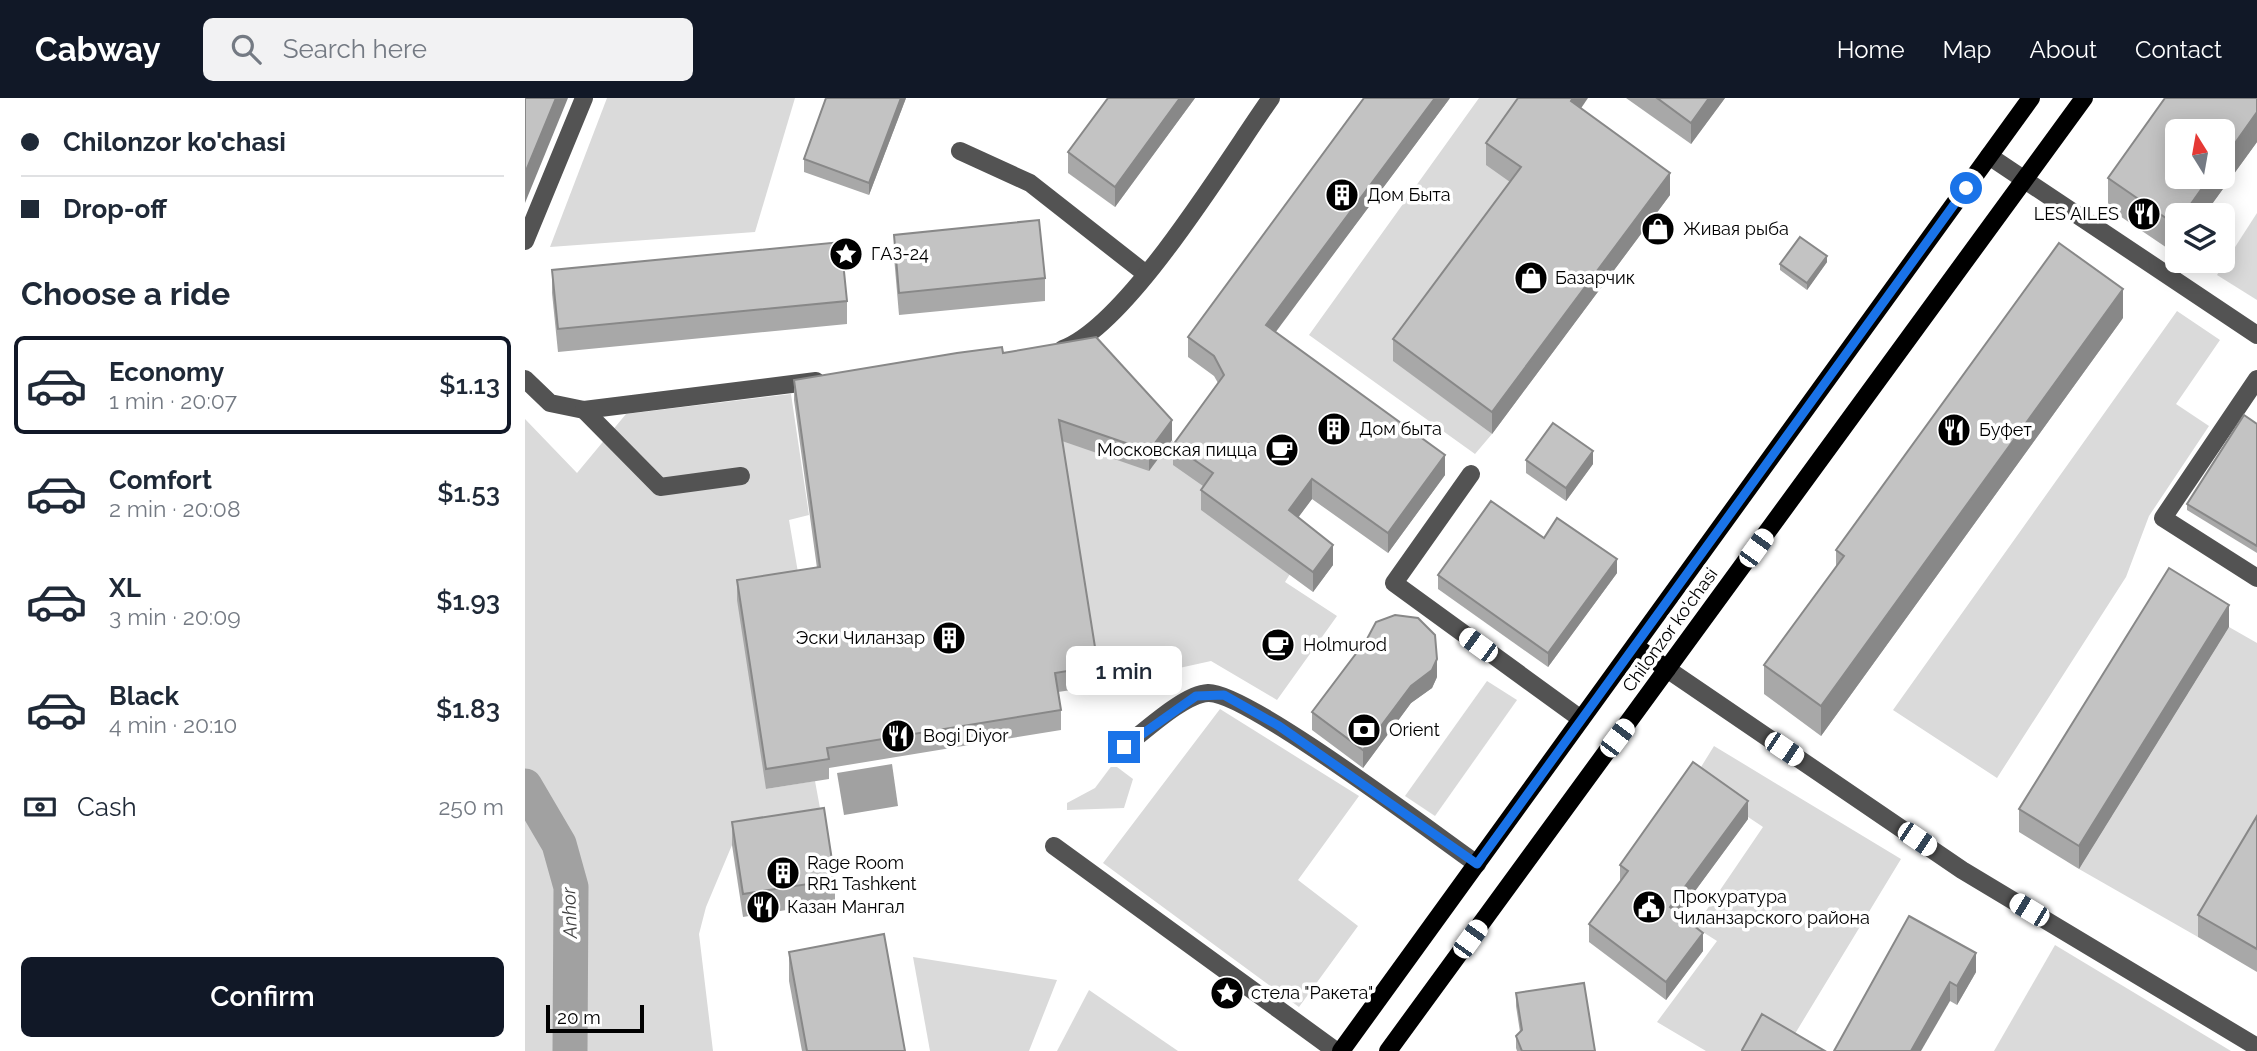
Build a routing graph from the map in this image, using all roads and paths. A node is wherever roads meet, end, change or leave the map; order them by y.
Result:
1 (584, 98) edge
2 (1271, 98) edge
3 (2031, 98) edge
4 (2084, 98) edge
5 (960, 151) dead end
6 (1989, 156) junction
7 (2025, 180) junction
8 (525, 241) edge
9 (1146, 274) junction
10 (2257, 335) edge
11 (1043, 353) edge
12 (525, 379) edge
13 (837, 379) edge
14 (2257, 379) edge
15 (584, 410) junction
16 (1471, 474) dead end
17 (741, 476) dead end
18 (2257, 578) edge
19 (1635, 646) junction
20 (1667, 669) junction
21 (1581, 719) junction
22 (1124, 747) dead end
23 (1054, 846) dead end
24 (1477, 864) junction
25 (2257, 1048) edge
26 (1336, 1051) edge
27 (1341, 1051) edge
28 (1388, 1051) edge

1 - 8 street
2 - 9 street
3 - 6 main road, Chilonzor ko'chasi
4 - 7 main road, Chilonzor ko'chasi
5 - 9 street
6 - 7 street
6 - 19 main road, Chilonzor ko'chasi
7 - 10 street
7 - 20 main road, Chilonzor ko'chasi
9 - 11 street
12 - 15 street
13 - 15 street
14 - 18 street
15 - 17 street
16 - 21 street
19 - 20 main road
19 - 21 main road, Chilonzor ko'chasi
20 - 25 street
20 - 28 main road, Chilonzor ko'chasi
21 - 24 main road, Chilonzor ko'chasi
22 - 24 street
23 - 26 street
24 - 27 main road, Chilonzor ko'chasi

